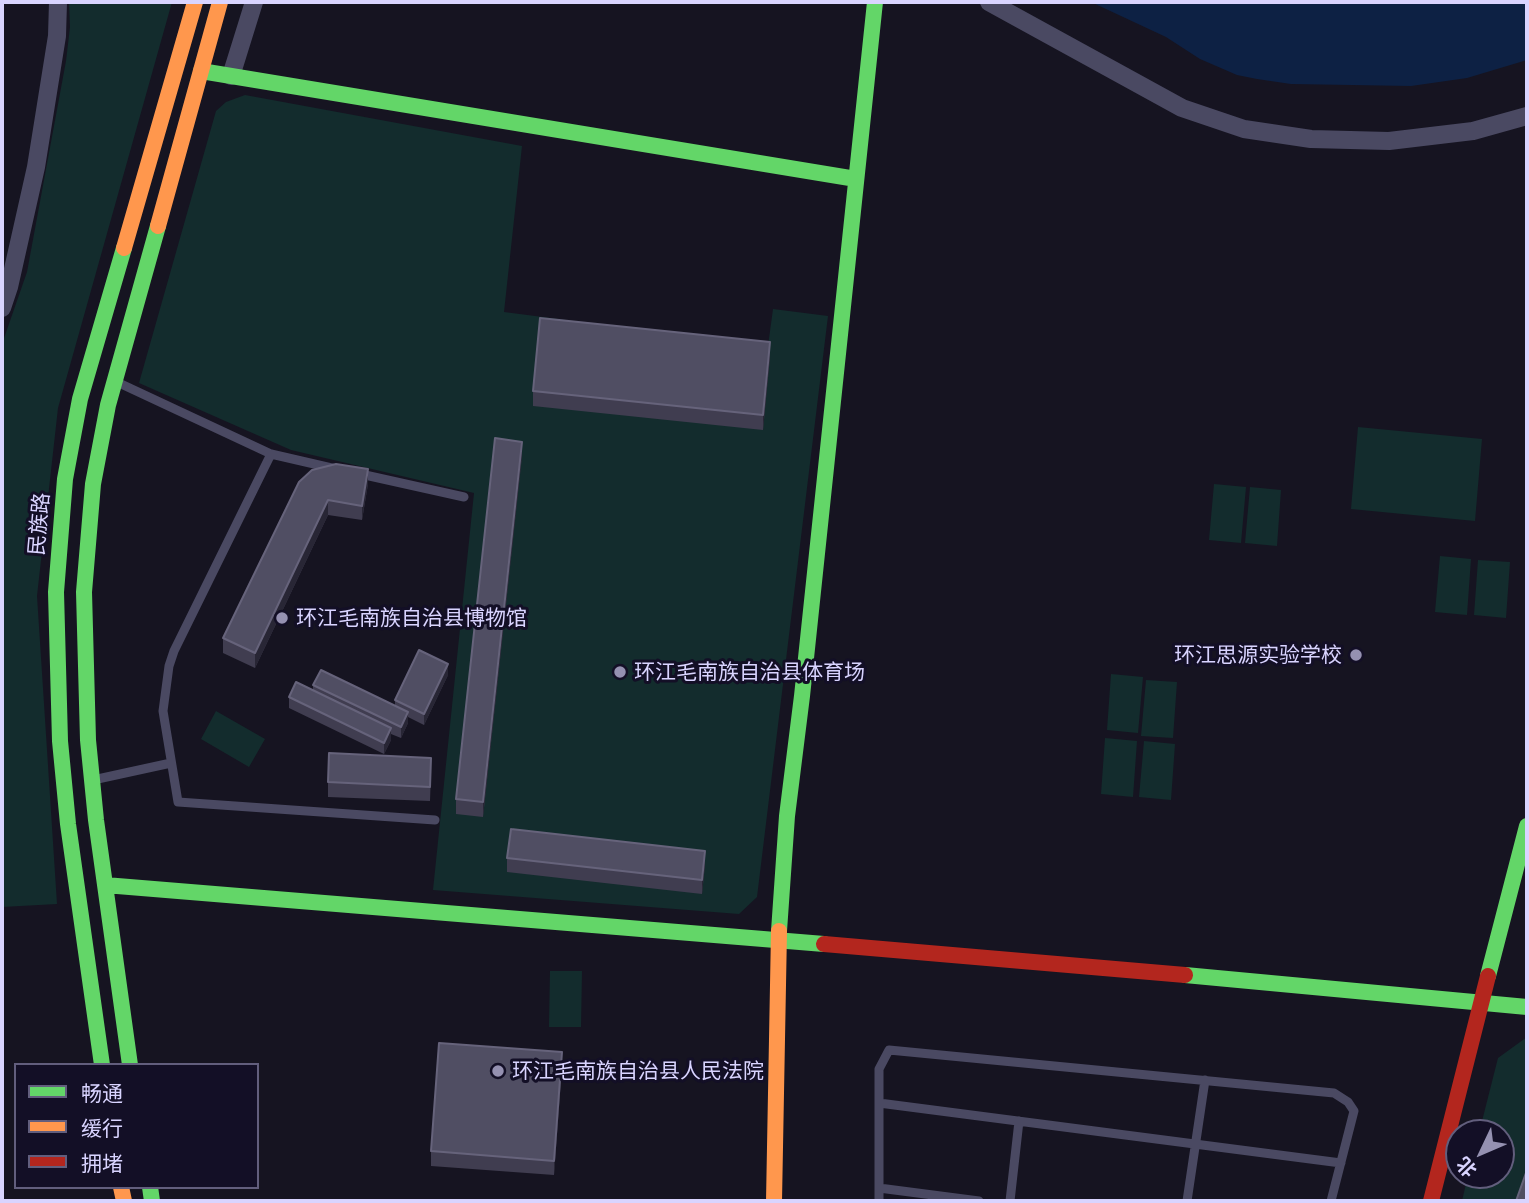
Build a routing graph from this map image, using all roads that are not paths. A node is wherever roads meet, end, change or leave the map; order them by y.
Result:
1 (58, 2) edge
2 (195, 2) edge
3 (220, 2) edge
4 (254, 2) edge
5 (875, 2) edge
6 (989, 2) edge
7 (201, 71) junction
8 (231, 76) junction
9 (1527, 116) edge
10 (856, 179) junction
11 (2, 308) edge
12 (115, 381) junction
13 (271, 454) junction
14 (464, 497) dead end
15 (172, 763) junction
16 (92, 780) junction
17 (435, 820) dead end
18 (1527, 827) edge
19 (105, 886) junction
20 (778, 941) junction
21 (1482, 1003) junction
22 (1527, 1007) edge
23 (102, 1063) edge
24 (130, 1063) edge
25 (1205, 1080) junction
26 (880, 1103) junction
27 (1019, 1121) junction
28 (1195, 1144) junction
29 (1341, 1163) junction
30 (879, 1188) junction
31 (774, 1201) edge
32 (879, 1201) edge
33 (979, 1201) edge
34 (1010, 1201) edge
35 (1186, 1201) edge
36 (1331, 1201) edge
37 (1431, 1201) edge

1 - 11 street
2 - 23 street, 民族路
3 - 7 street
4 - 8 street
5 - 10 street
6 - 9 street
7 - 8 street
7 - 12 street
8 - 10 street
10 - 20 street
12 - 13 lane
12 - 16 street
13 - 14 lane
13 - 15 lane
15 - 16 lane
15 - 17 lane
16 - 19 street
18 - 21 street
19 - 20 street
19 - 24 street
20 - 21 street
20 - 31 street
21 - 22 street
21 - 37 street
25 - 26 lane
25 - 28 lane
25 - 29 lane
26 - 27 lane
26 - 30 lane
27 - 28 lane
27 - 34 lane
28 - 29 lane
28 - 35 lane
29 - 36 lane
30 - 32 lane
30 - 33 lane

